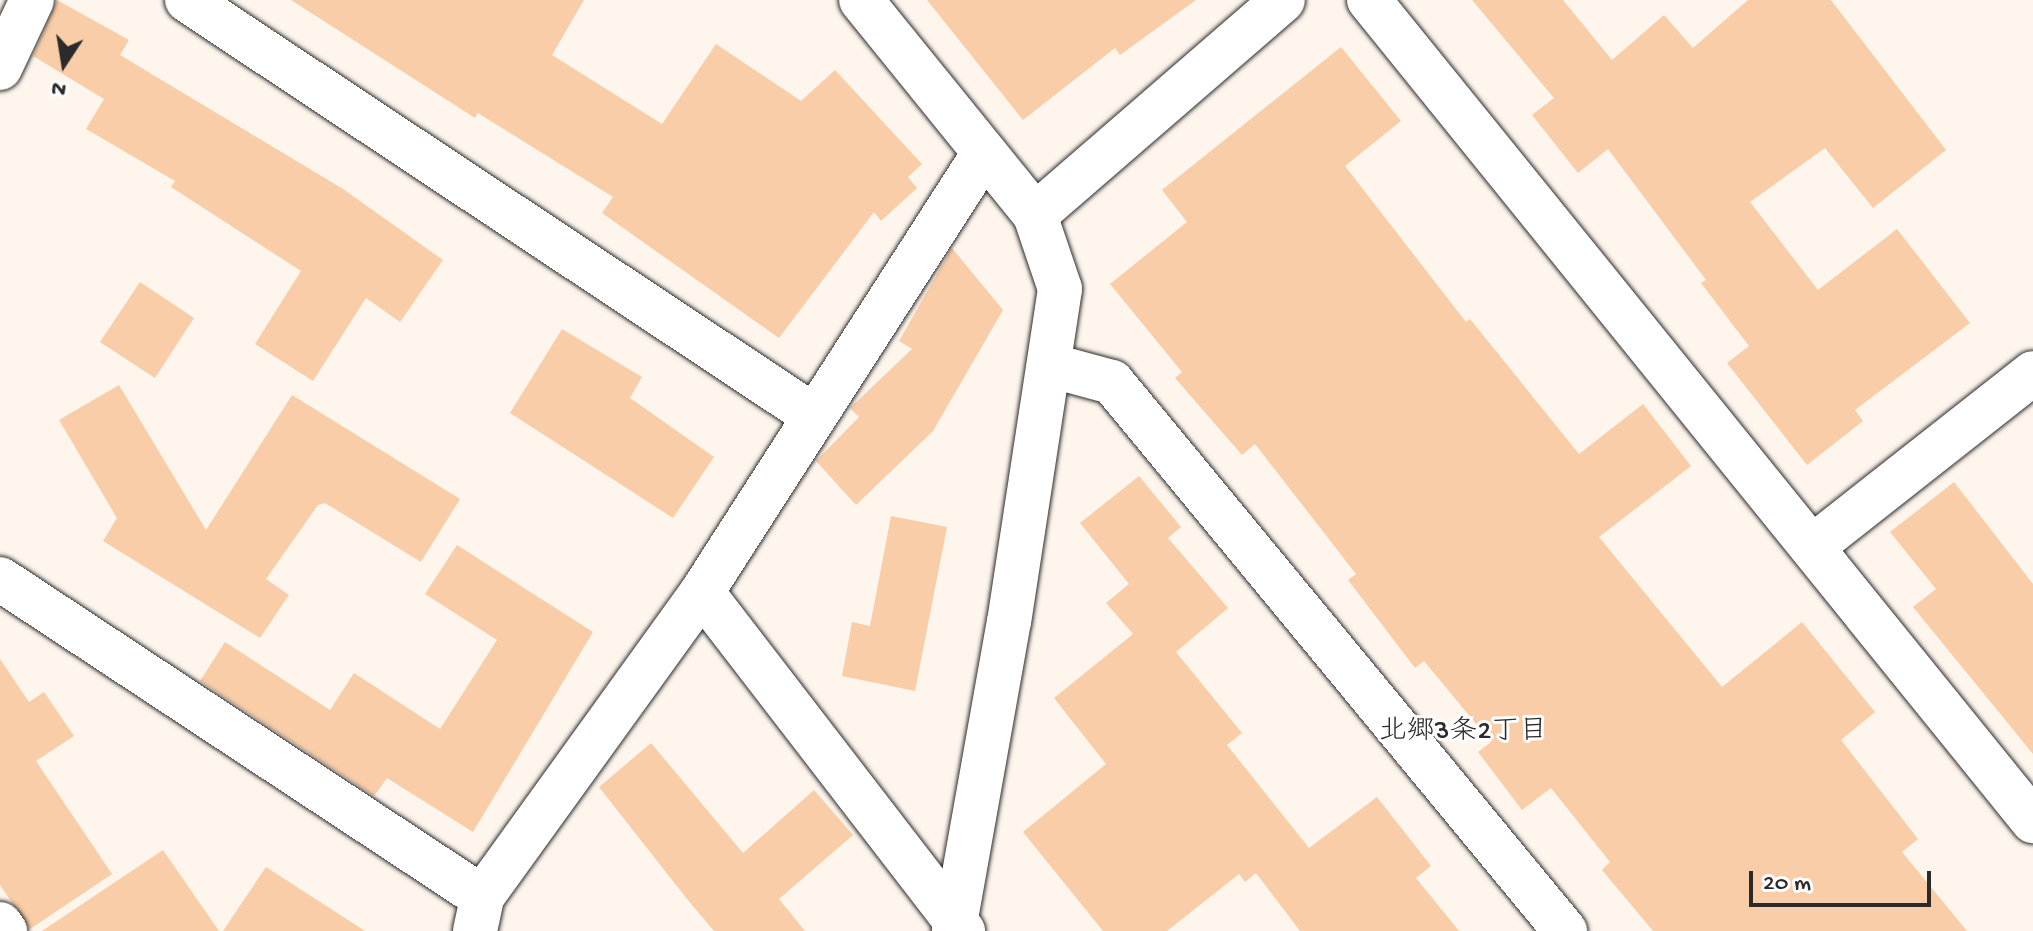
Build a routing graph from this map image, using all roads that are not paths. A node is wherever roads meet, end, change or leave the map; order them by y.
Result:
1 (32, 0) edge
2 (187, 0) edge
3 (861, 0) edge
4 (1283, 0) edge
5 (1369, 0) edge
6 (0, 68) edge
7 (984, 153) junction
8 (1035, 215) junction
9 (1049, 365) junction
10 (2033, 373) edge
11 (811, 414) junction
12 (1812, 547) junction
13 (0, 579) edge
14 (702, 592) junction
15 (2033, 821) edge
16 (479, 914) edge
17 (0, 924) edge
18 (957, 928) edge
19 (5, 931) edge
20 (1565, 931) edge

1 - 6 street
2 - 11 street
3 - 7 street
4 - 8 street
5 - 12 street
7 - 8 street
7 - 11 street
8 - 9 street
9 - 18 street
9 - 20 street
10 - 12 street
11 - 14 street
12 - 15 street
13 - 16 street
14 - 16 street
14 - 18 street
17 - 19 street

